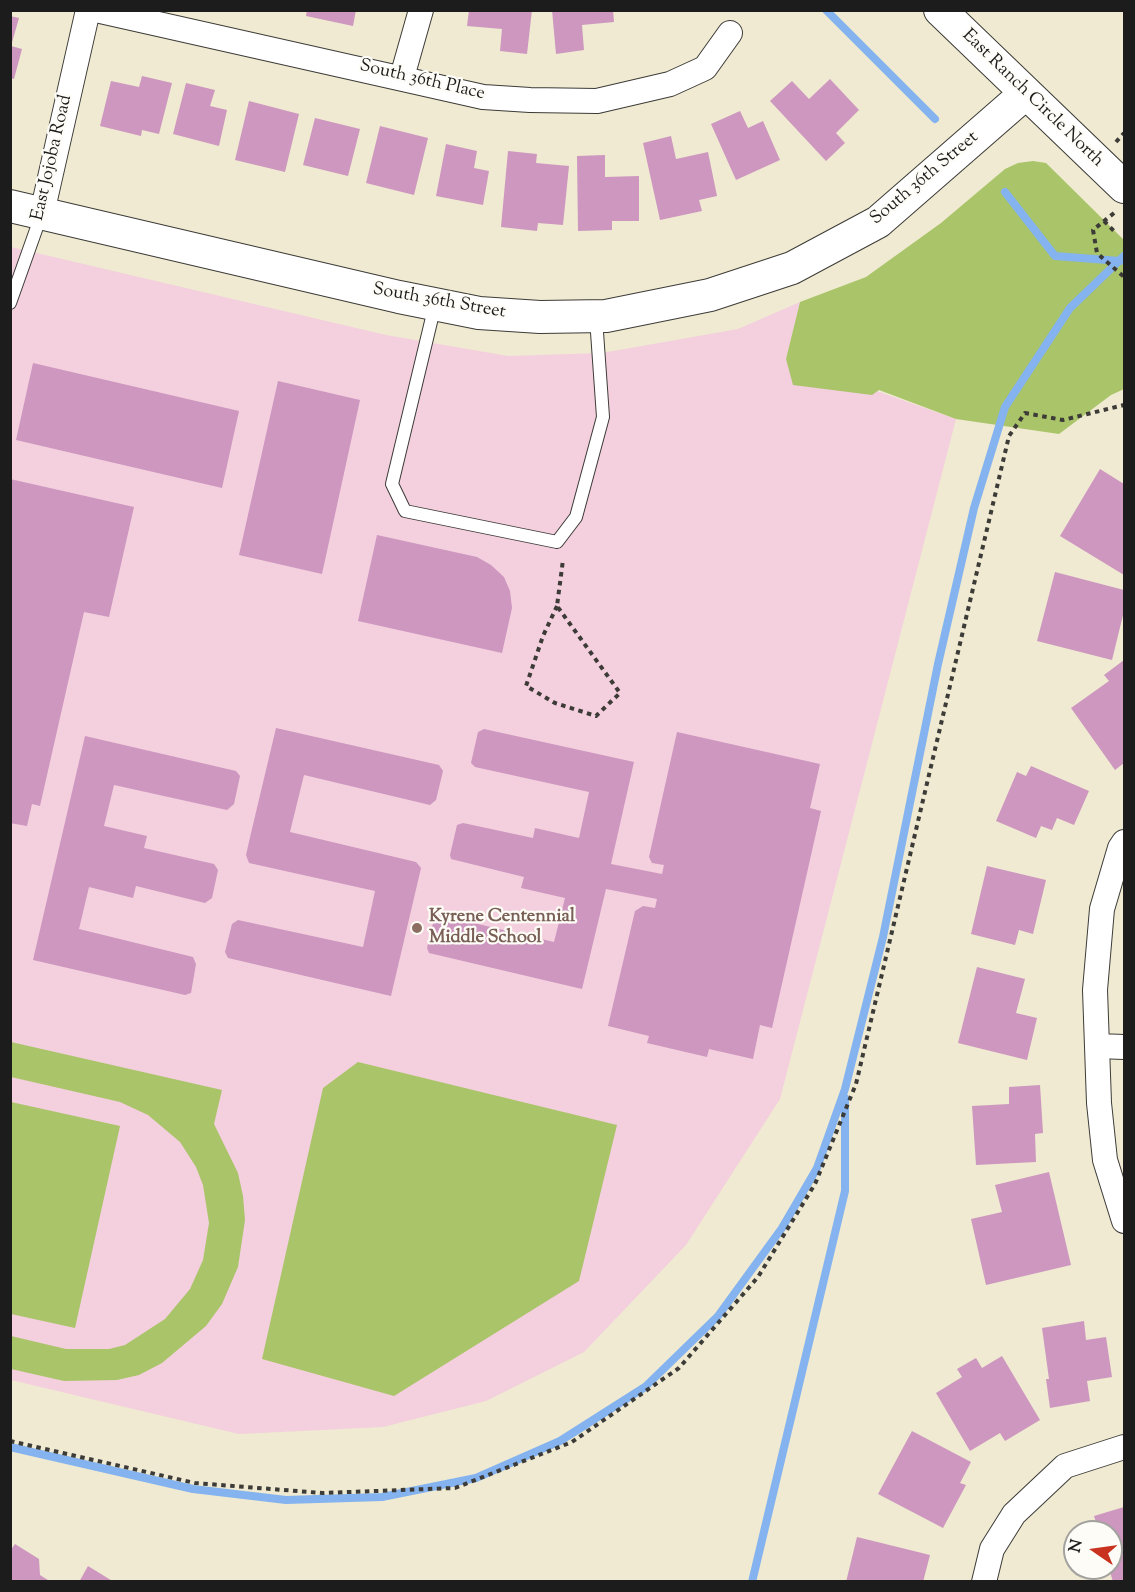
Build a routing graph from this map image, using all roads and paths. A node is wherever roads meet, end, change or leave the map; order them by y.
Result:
1 (88, 10) edge
2 (96, 10) edge
3 (421, 10) edge
4 (940, 10) edge
5 (730, 33) dead end
6 (402, 77) junction
7 (1026, 93) junction
8 (1121, 199) edge
9 (10, 206) edge
10 (42, 213) junction
11 (1104, 221) junction
12 (1115, 232) dead end
13 (1125, 277) edge
14 (10, 303) edge
15 (435, 304) junction
16 (596, 315) junction
17 (1125, 405) edge
18 (568, 553) dead end
19 (557, 606) junction
20 (1125, 842) edge
21 (1098, 1046) junction
22 (1125, 1047) edge
23 (1125, 1221) edge
24 (10, 1441) edge
25 (1125, 1447) edge
26 (984, 1581) edge

1 - 10 street, East Jojoba Road
2 - 6 street, South 36th Place
3 - 6 street
4 - 7 street, East Ranch Circle North
5 - 6 street, South 36th Place
7 - 8 street, East Ranch Circle North
7 - 16 street, South 36th Street
8 - 11 path
9 - 10 street, South 36th Street
10 - 14 lane, East Jojoba Road
10 - 15 street, South 36th Street
11 - 12 path
11 - 13 path
15 - 16 street, South 36th Street
15 - 16 lane
17 - 24 path
18 - 19 path
19 - 19 path
20 - 21 street
21 - 22 street
21 - 23 street
25 - 26 street

